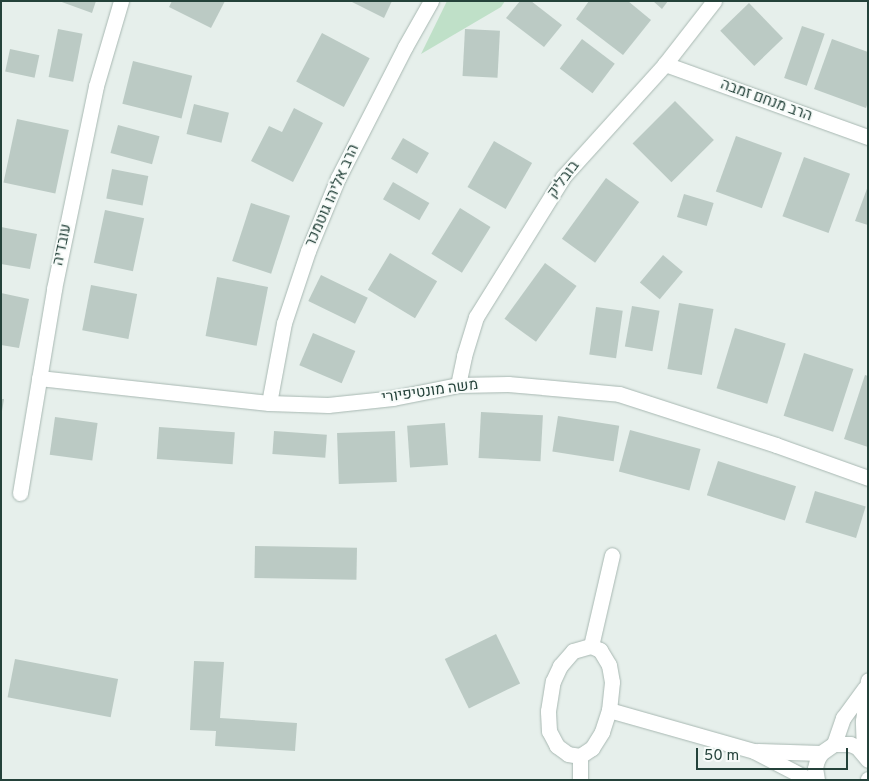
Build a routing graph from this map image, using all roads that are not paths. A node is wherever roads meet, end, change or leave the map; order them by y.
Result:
1 (121, 1) edge
2 (431, 1) edge
3 (714, 1) edge
4 (665, 64) junction
5 (868, 137) edge
6 (39, 378) junction
7 (458, 385) junction
8 (269, 403) junction
9 (868, 478) edge
10 (20, 492) dead end
11 (612, 555) dead end
12 (591, 646) junction
13 (867, 683) edge
14 (609, 710) junction
15 (834, 744) junction
16 (754, 751) junction
17 (821, 753) junction
18 (580, 756) junction
19 (866, 756) edge
20 (580, 780) edge
21 (810, 780) edge
22 (817, 780) edge

1 - 6 street, עובדיה
2 - 8 street, הרב אליהו גוטמכר
3 - 4 street, בובליק
4 - 5 street, הרב מנחם זמבה
4 - 7 street, בובליק
6 - 8 street, משה מונטיפיורי
6 - 10 street, עובדיה
7 - 8 street, משה מונטיפיורי
7 - 9 street, משה מונטיפיורי
11 - 12 street
12 - 14 street
12 - 18 street
13 - 15 street
13 - 19 street
14 - 16 street
14 - 18 street
15 - 17 street
15 - 19 street
16 - 17 street
16 - 21 street
17 - 22 street
18 - 20 street

